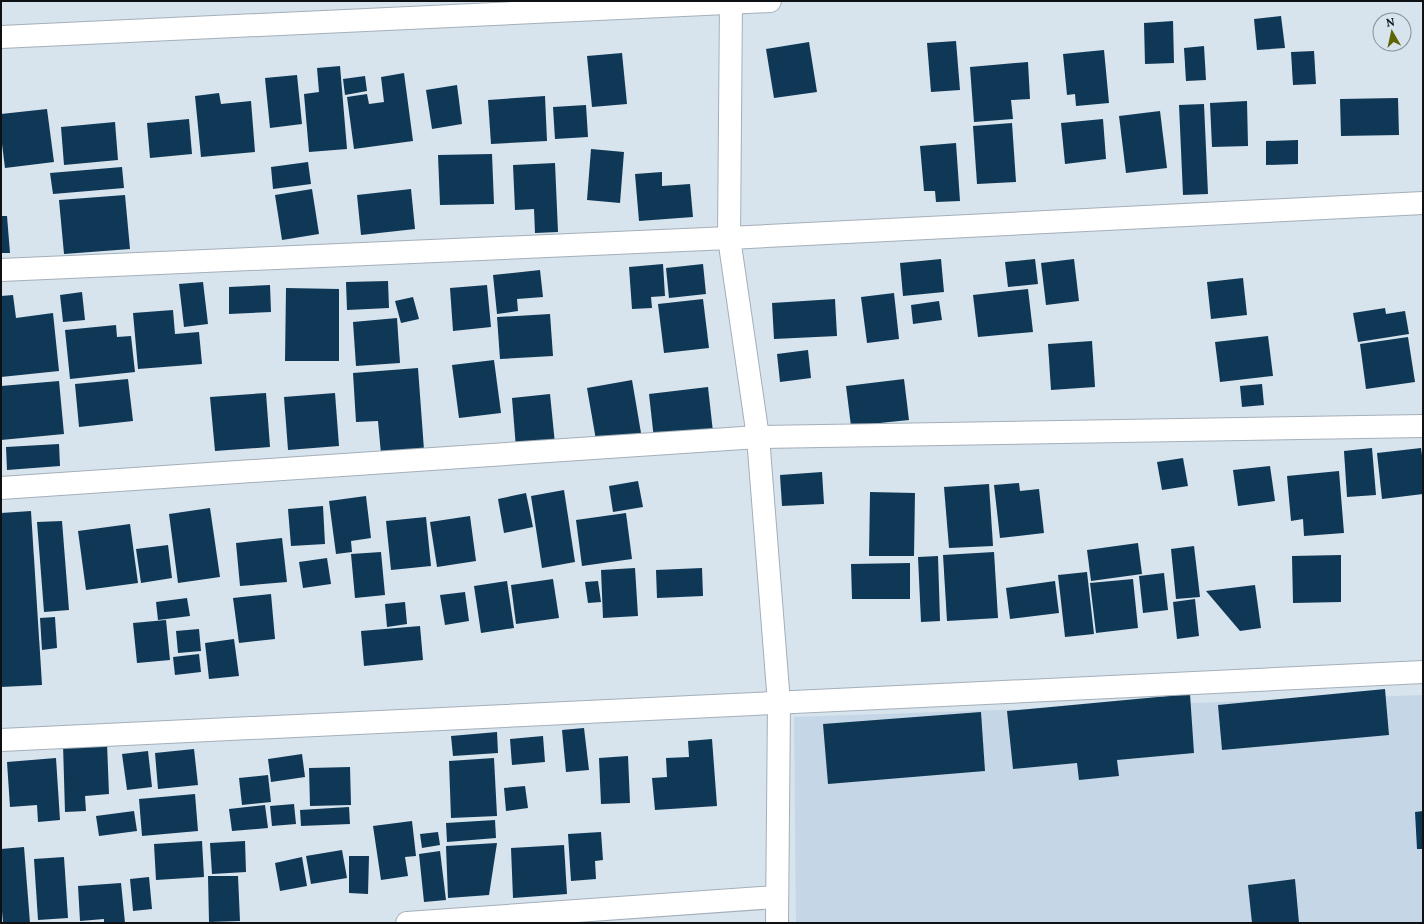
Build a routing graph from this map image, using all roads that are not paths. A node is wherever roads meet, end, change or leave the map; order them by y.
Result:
1 (770, 1) edge
2 (731, 2) edge
3 (1, 37) edge
4 (1423, 204) edge
5 (729, 238) junction
6 (1, 270) edge
7 (1423, 426) edge
8 (758, 437) junction
9 (1, 488) edge
10 (1423, 672) edge
11 (779, 703) junction
12 (1, 740) edge
13 (776, 897) junction
14 (407, 923) edge
15 (777, 923) edge

1 - 2 street
2 - 3 street
2 - 5 street
4 - 5 street
5 - 6 street
5 - 8 street
7 - 8 street
8 - 9 street
8 - 11 street
10 - 11 street
11 - 12 street
11 - 13 street
13 - 14 street
13 - 15 street

